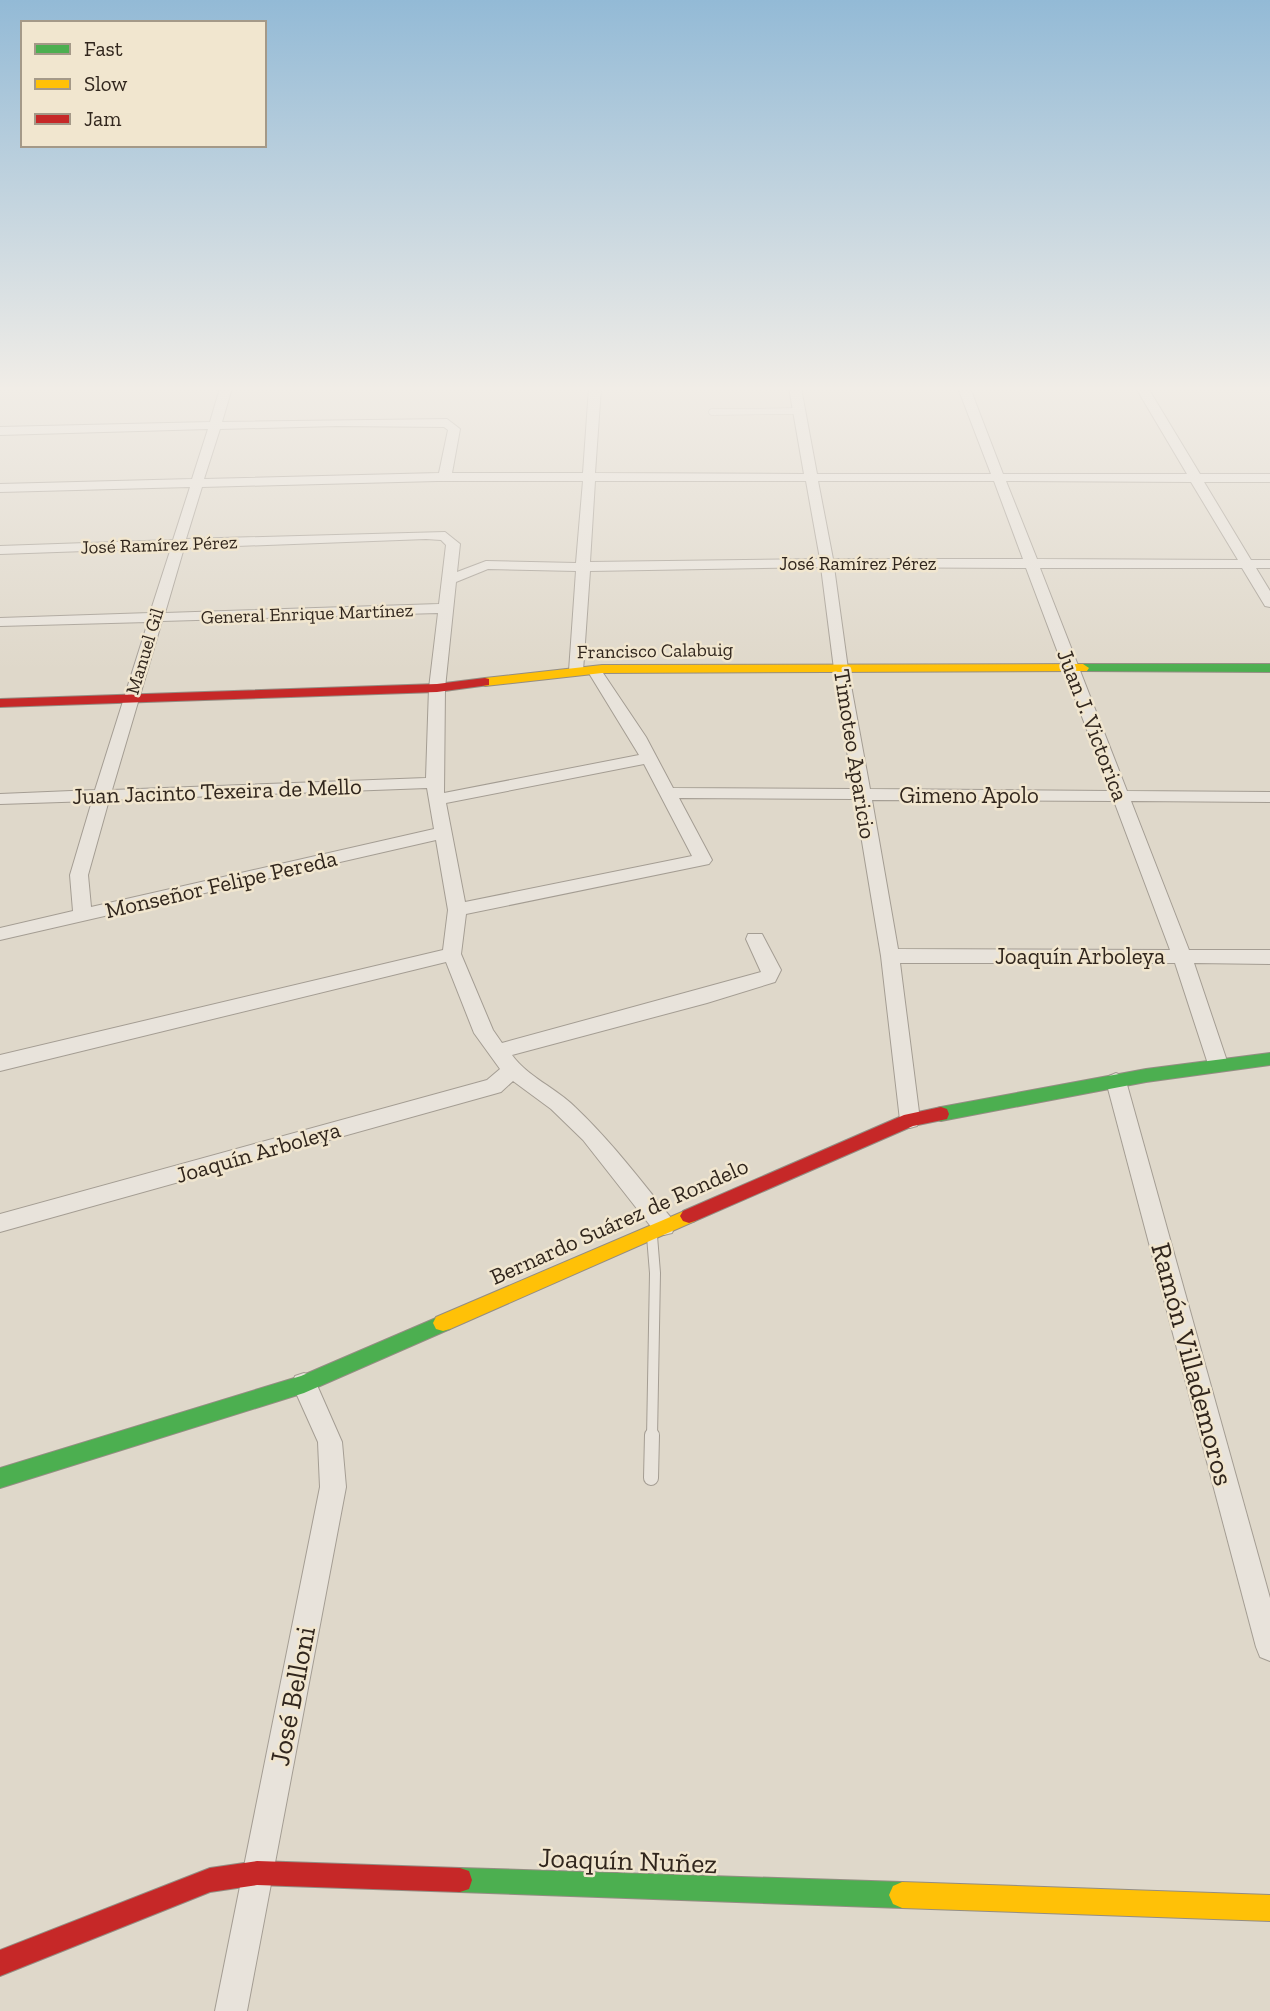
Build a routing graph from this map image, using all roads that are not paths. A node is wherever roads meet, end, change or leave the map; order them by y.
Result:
1 (199, 482) junction
2 (207, 482) edge
3 (588, 482) edge
4 (812, 482) edge
5 (999, 482) edge
6 (1200, 482) edge
7 (0, 488) edge
8 (179, 543) junction
9 (0, 550) edge
10 (827, 563) junction
11 (1030, 564) junction
12 (1248, 564) junction
13 (1270, 564) edge
14 (582, 565) junction
15 (450, 579) junction
16 (1270, 603) edge
17 (447, 608) junction
18 (154, 618) junction
19 (0, 622) edge
20 (1071, 667) junction
21 (1270, 668) edge
22 (841, 669) junction
23 (594, 670) junction
24 (576, 671) junction
25 (437, 688) junction
26 (129, 700) junction
27 (0, 703) edge
28 (649, 758) junction
29 (435, 792) junction
30 (667, 793) junction
31 (861, 794) junction
32 (102, 796) junction
33 (1120, 796) junction
34 (1270, 797) edge
35 (0, 799) edge
36 (442, 833) junction
37 (457, 910) junction
38 (83, 916) junction
39 (0, 934) edge
40 (755, 939) dead end
41 (452, 954) junction
42 (890, 956) junction
43 (1182, 956) junction
44 (1270, 957) edge
45 (499, 1051) junction
46 (1270, 1059) edge
47 (0, 1063) edge
48 (1218, 1064) junction
49 (512, 1070) junction
50 (1116, 1081) junction
51 (910, 1120) junction
52 (0, 1223) edge
53 (658, 1229) junction
54 (304, 1384) junction
55 (0, 1478) edge
56 (652, 1478) dead end
57 (1270, 1647) edge
58 (257, 1873) junction
59 (1270, 1908) edge
60 (0, 1963) edge
61 (231, 2011) edge

1 - 2 street
1 - 7 street
1 - 8 street, Manuel Gil
3 - 14 street
4 - 10 street, Timoteo Aparicio
5 - 11 street, Juan J. Victorica
6 - 12 street
8 - 9 street, José Ramírez Pérez
8 - 15 street, José Ramírez Pérez
8 - 18 street, Manuel Gil
10 - 11 street, José Ramírez Pérez
10 - 14 street, José Ramírez Pérez
10 - 22 street, Timoteo Aparicio
11 - 12 street, José Ramírez Pérez
11 - 20 street, Juan J. Victorica
12 - 13 street, José Ramírez Pérez
12 - 16 street
14 - 15 street, José Ramírez Pérez
14 - 24 street
15 - 17 street
17 - 18 street, General Enrique Martínez
17 - 25 street
18 - 19 street, General Enrique Martínez
18 - 26 street, Manuel Gil
20 - 21 street, Francisco Calabuig
20 - 22 street, Francisco Calabuig
20 - 33 street, Juan J. Victorica
22 - 23 street, Francisco Calabuig
22 - 31 street, Timoteo Aparicio
23 - 24 street, Francisco Calabuig
23 - 28 street
24 - 25 street, Francisco Calabuig
25 - 26 street, Francisco Calabuig
25 - 29 street
26 - 27 street, Francisco Calabuig
26 - 32 street, Manuel Gil
28 - 29 street, Juan Jacinto Texeira de Mello
28 - 30 street
29 - 32 street, Juan Jacinto Texeira de Mello
29 - 36 street
30 - 31 street, Gimeno Apolo
30 - 37 street
31 - 33 street, Gimeno Apolo
31 - 42 street, Timoteo Aparicio
32 - 35 street, Juan Jacinto Texeira de Mello
32 - 38 street, Manuel Gil
33 - 34 street, Gimeno Apolo
33 - 43 street, Juan J. Victorica
36 - 37 street
36 - 38 street, Monseñor Felipe Pereda
37 - 41 street
38 - 39 street, Monseñor Felipe Pereda
40 - 45 street
41 - 45 street
41 - 47 street
42 - 43 street, Joaquín Arboleya
42 - 51 street, Timoteo Aparicio
43 - 44 street, Joaquín Arboleya
43 - 48 street, Juan J. Victorica
45 - 49 street
46 - 48 street, Bernardo Suárez de Rondelo
48 - 50 street, Bernardo Suárez de Rondelo
49 - 52 street, Joaquín Arboleya
49 - 53 street
50 - 51 street, Bernardo Suárez de Rondelo
50 - 57 street, Ramón Villademoros
51 - 53 street, Bernardo Suárez de Rondelo
53 - 54 street, Bernardo Suárez de Rondelo
53 - 56 lane
54 - 55 street, Bernardo Suárez de Rondelo
54 - 58 street, José Belloni
58 - 59 street, Joaquín Nuñez
58 - 60 street, Joaquín Nuñez
58 - 61 street, José Belloni

